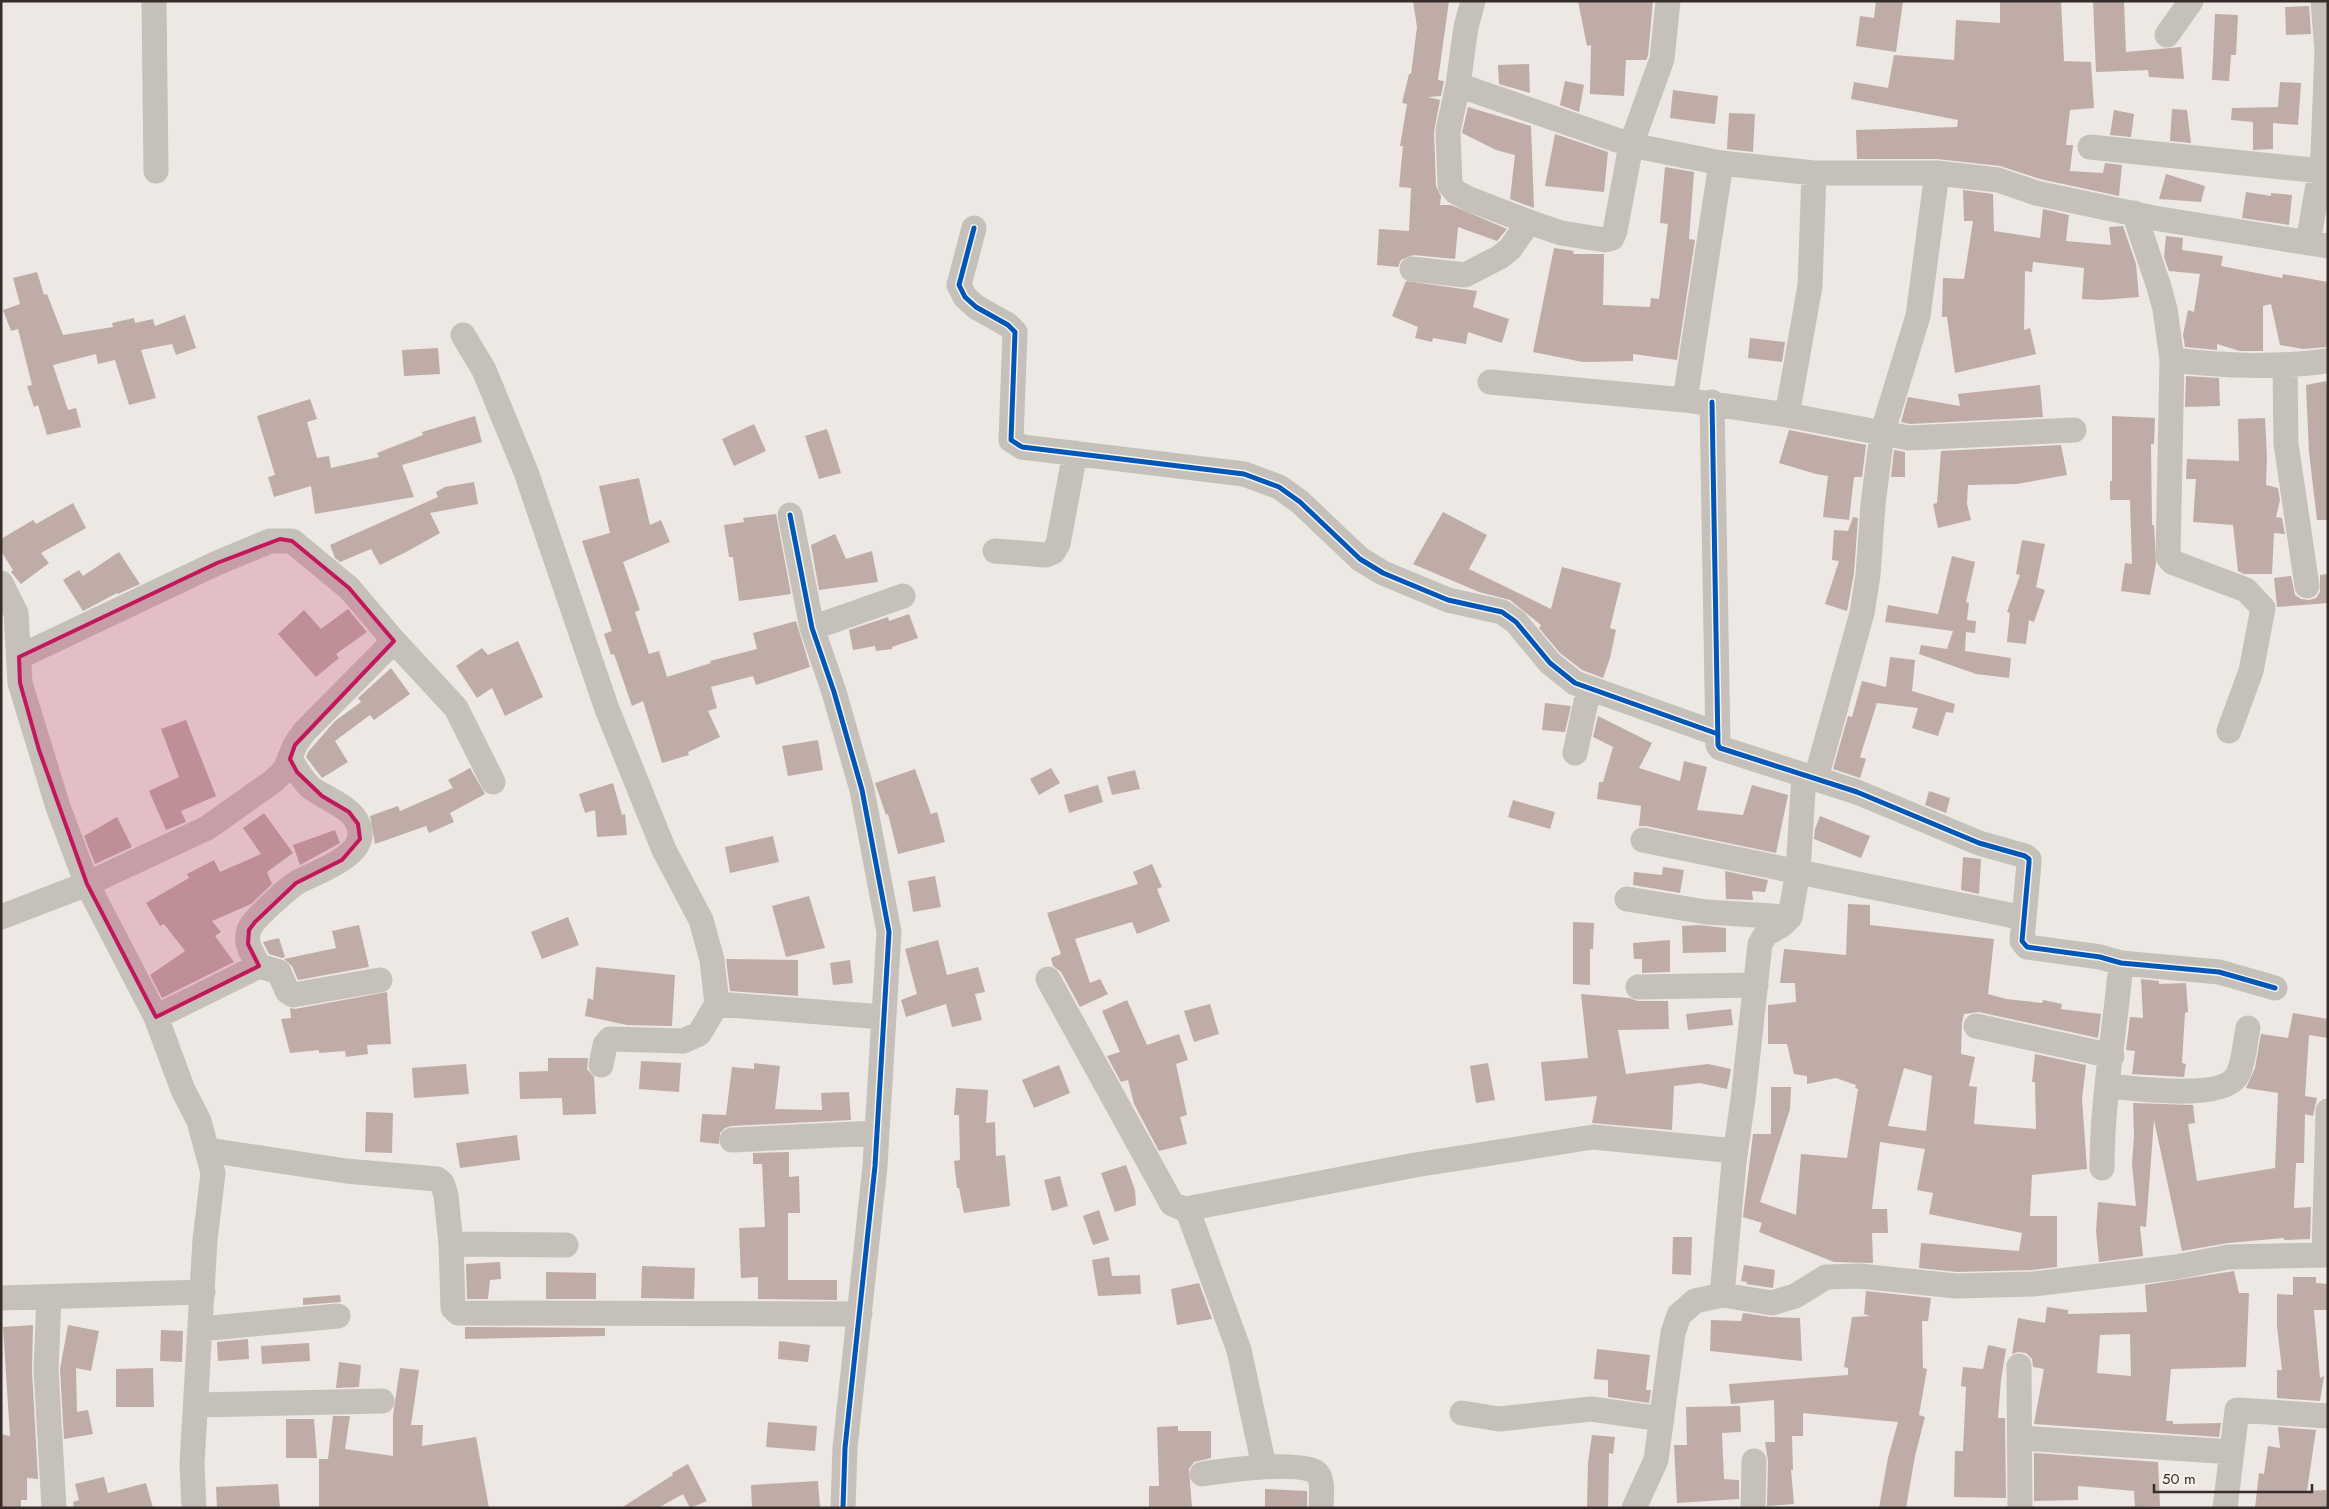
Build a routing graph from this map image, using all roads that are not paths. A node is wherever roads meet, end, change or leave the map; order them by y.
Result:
1 (154, 1) edge
2 (1473, 1) edge
3 (1668, 1) edge
4 (2191, 1) edge
5 (2323, 1) edge
6 (2168, 35) dead end
7 (1458, 85) junction
8 (1631, 144) junction
9 (2090, 147) dead end
10 (1721, 163) junction
11 (2321, 170) junction
12 (156, 171) dead end
13 (1814, 173) junction
14 (1937, 173) junction
15 (2134, 213) junction
16 (1529, 222) junction
17 (974, 228) dead end
18 (2318, 245) edge
19 (1412, 269) dead end
20 (463, 335) dead end
21 (2172, 360) junction
22 (2328, 360) edge
23 (2285, 366) junction
24 (1490, 382) dead end
25 (1685, 400) junction
26 (1712, 402) junction
27 (1787, 414) junction
28 (2074, 430) dead end
29 (1882, 434) junction
30 (1075, 453) junction
31 (790, 515) dead end
32 (996, 551) dead end
33 (1, 583) edge
34 (2307, 586) dead end
35 (903, 596) dead end
36 (812, 628) junction
37 (394, 641) junction
38 (19, 656) junction
39 (1589, 688) junction
40 (2229, 731) dead end
41 (1718, 734) junction
42 (1575, 752) dead end
43 (290, 759) junction
44 (1810, 777) junction
45 (492, 782) dead end
46 (1643, 840) dead end
47 (1798, 871) junction
48 (87, 884) junction
49 (1627, 899) dead end
50 (1, 917) edge
51 (1790, 917) junction
52 (2024, 918) junction
53 (2121, 963) junction
54 (259, 966) junction
55 (1048, 979) dead end
56 (380, 980) dead end
57 (1756, 985) junction
58 (1638, 987) dead end
59 (2274, 988) dead end
60 (717, 1004) junction
61 (156, 1017) junction
62 (883, 1018) junction
63 (1976, 1026) dead end
64 (2248, 1028) dead end
65 (2112, 1056) junction
66 (601, 1064) dead end
67 (2108, 1086) junction
68 (2328, 1111) edge
69 (877, 1133) junction
70 (732, 1140) dead end
71 (208, 1150) junction
72 (1735, 1151) junction
73 (2102, 1168) dead end
74 (1189, 1211) junction
75 (451, 1244) junction
76 (566, 1246) dead end
77 (2326, 1255) edge
78 (203, 1292) junction
79 (1722, 1295) junction
80 (49, 1297) junction
81 (1, 1298) edge
82 (860, 1314) junction
83 (338, 1316) dead end
84 (202, 1329) junction
85 (2019, 1366) dead end
86 (382, 1401) dead end
87 (196, 1405) junction
88 (1462, 1414) dead end
89 (2328, 1416) edge
90 (1662, 1419) junction
91 (2020, 1438) junction
92 (2232, 1452) junction
93 (1754, 1461) dead end
94 (1264, 1466) junction
95 (1202, 1474) dead end
96 (54, 1508) edge
97 (194, 1508) edge
98 (844, 1508) edge
99 (1321, 1508) edge
100 (1634, 1508) edge
101 (1754, 1508) edge
102 (2020, 1508) edge
103 (2225, 1508) edge

1 - 12 street
2 - 7 street
3 - 8 street
4 - 6 street
5 - 11 street
7 - 8 street
7 - 16 street
8 - 10 street
8 - 16 street
9 - 11 street
10 - 13 street
10 - 25 street
11 - 18 street
13 - 14 street
13 - 27 street
14 - 15 street
14 - 29 street
15 - 18 street
15 - 21 street
16 - 19 street
17 - 30 street
20 - 60 street
21 - 23 street
21 - 40 street
22 - 23 street
23 - 34 street
24 - 25 street
25 - 26 street
26 - 27 street
26 - 41 street
27 - 29 street
28 - 29 street
29 - 44 street
30 - 32 street
30 - 39 street
31 - 36 street
33 - 38 street
35 - 36 street
36 - 62 street
37 - 38 street
37 - 43 street
37 - 45 street
38 - 48 street
39 - 41 street
39 - 42 street
41 - 44 street
43 - 48 street
43 - 54 street
44 - 47 street
44 - 52 street
46 - 47 street
47 - 51 street
47 - 52 street
48 - 50 street
48 - 61 street
49 - 51 street
51 - 57 street
52 - 53 street
53 - 59 street
53 - 65 street
54 - 56 street
54 - 61 street
55 - 74 street
57 - 58 street
57 - 72 street
60 - 62 street
60 - 66 street
61 - 71 street
62 - 69 street
63 - 65 street
64 - 67 street
65 - 67 street
67 - 73 street
68 - 77 street
69 - 70 street
69 - 82 street
71 - 75 street
71 - 78 street
72 - 74 street
72 - 79 street
74 - 94 street
75 - 76 street
75 - 82 street
77 - 79 street
78 - 80 street
78 - 84 street
79 - 90 street
80 - 81 street
80 - 96 street
82 - 98 street
83 - 84 street
84 - 87 street
85 - 91 street
86 - 87 street
87 - 97 street
88 - 90 street
89 - 92 street
90 - 100 street
91 - 92 street
91 - 102 street
92 - 103 street
93 - 101 street
94 - 95 street
94 - 99 street

